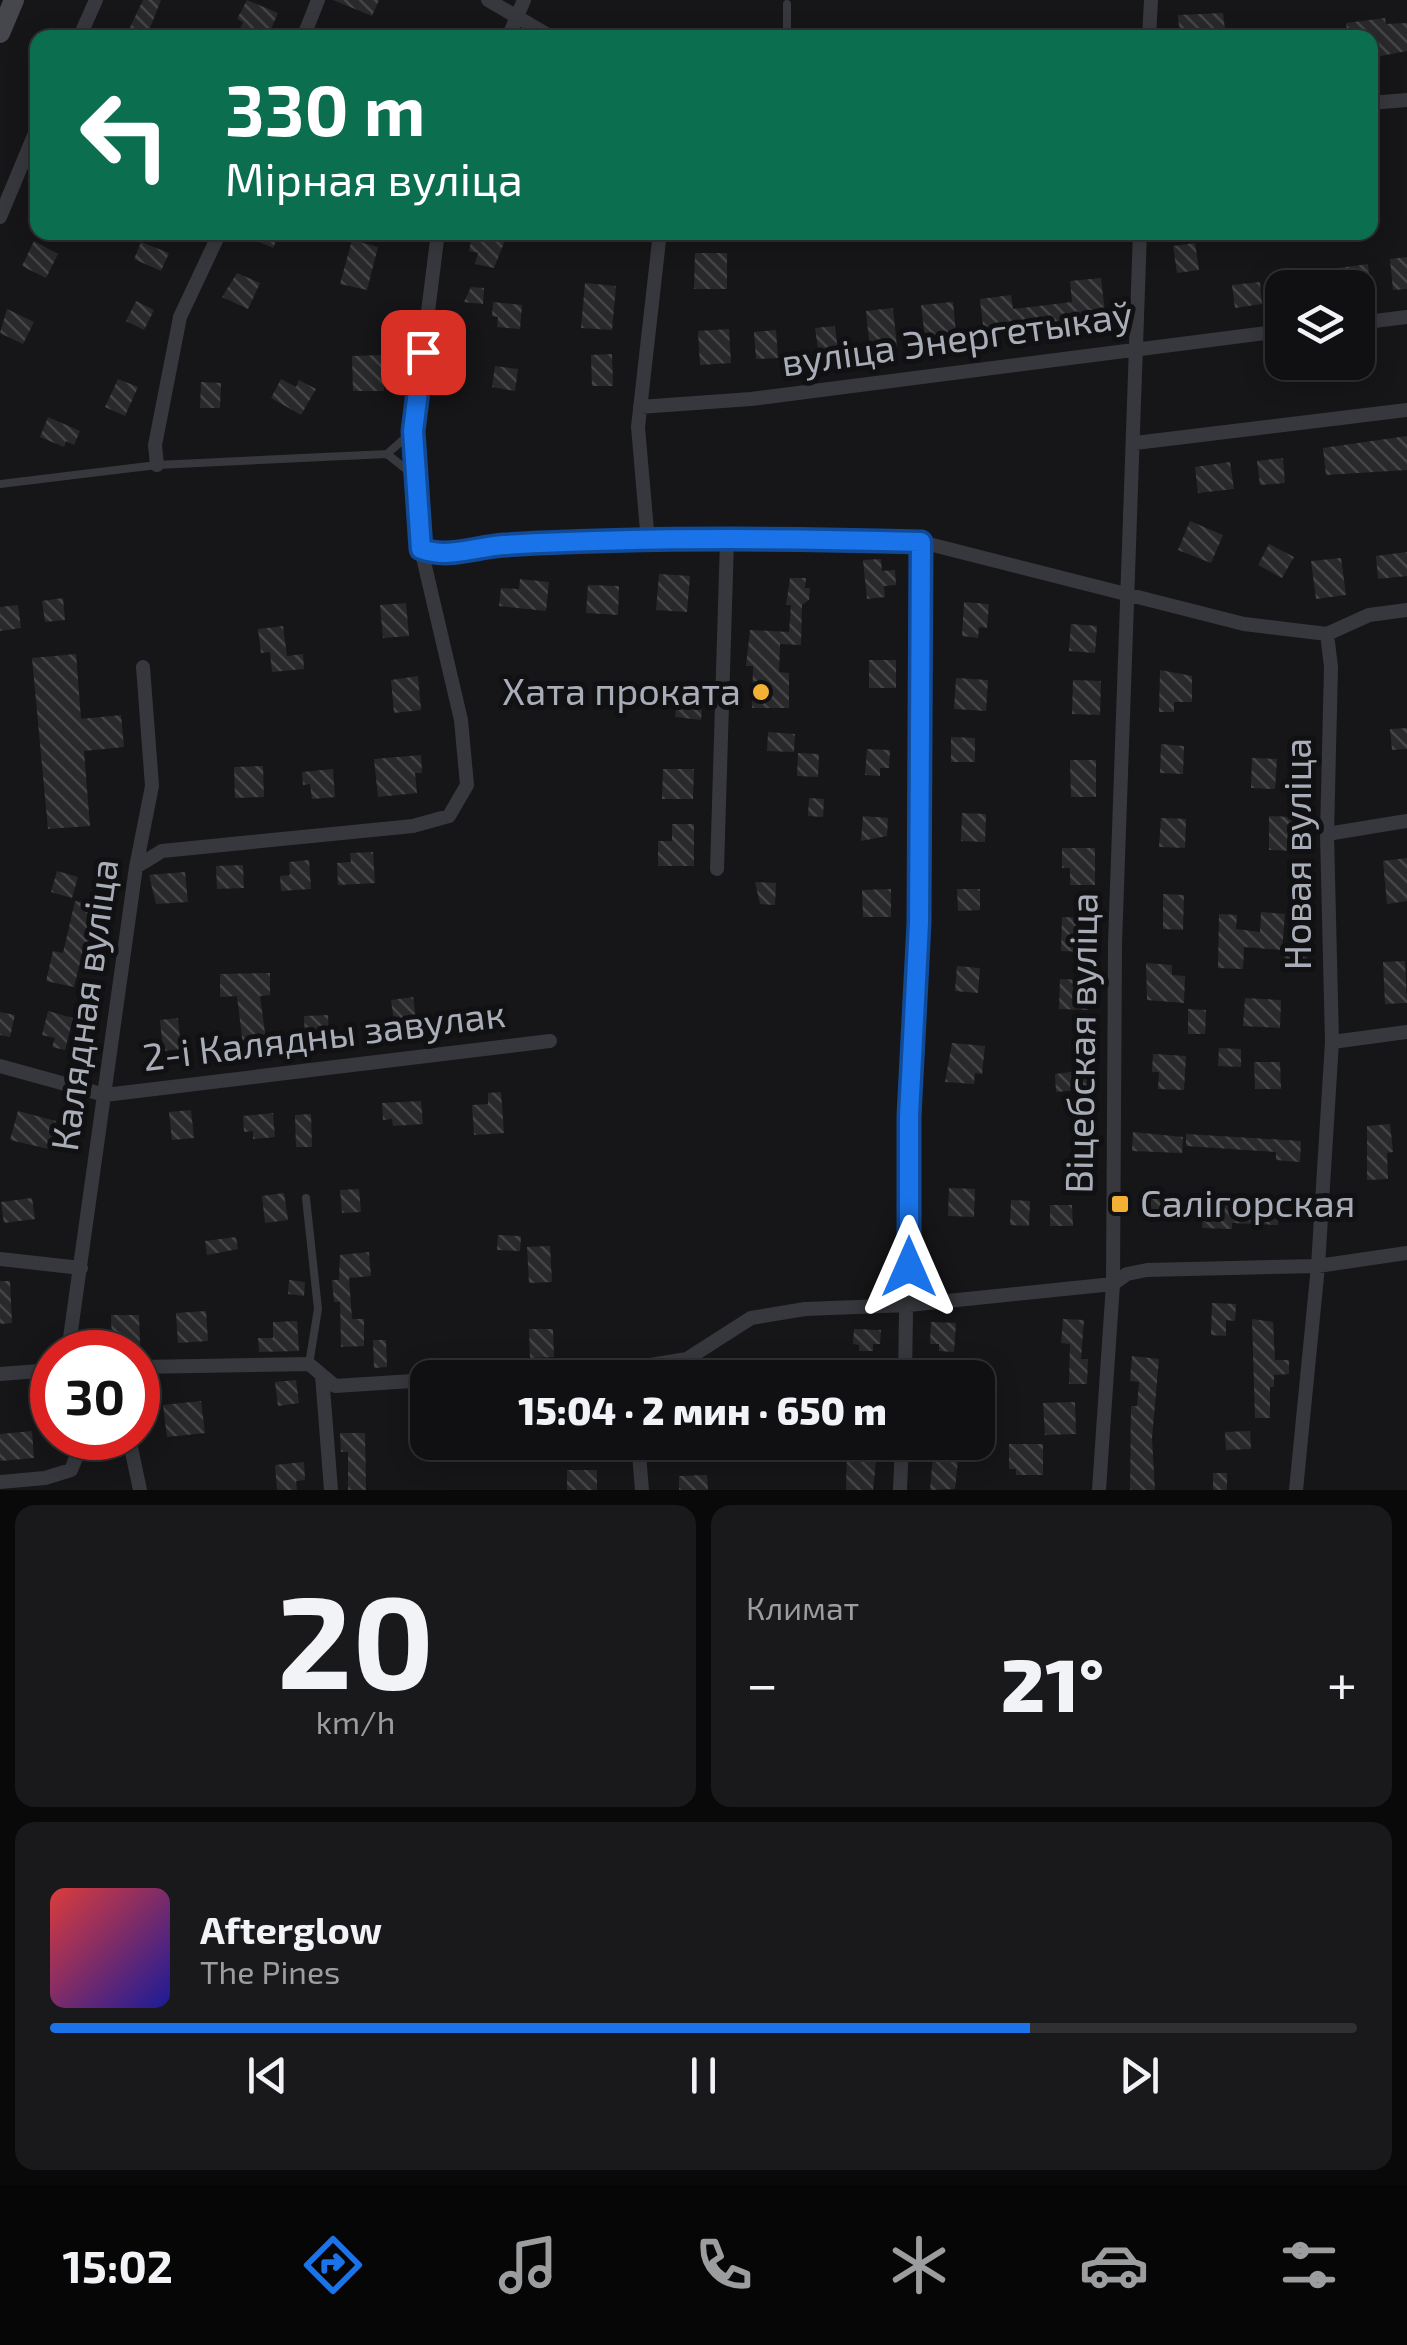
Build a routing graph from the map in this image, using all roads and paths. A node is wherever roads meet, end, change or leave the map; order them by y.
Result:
1 (14, 0) edge
2 (96, 0) edge
3 (318, 0) edge
4 (488, 0) edge
5 (524, 0) edge
6 (1151, 0) edge
7 (787, 4) dead end
8 (516, 16) junction
9 (83, 30) edge
10 (306, 30) edge
11 (511, 30) edge
12 (540, 30) edge
13 (787, 30) edge
14 (1149, 30) edge
15 (0, 33) edge
16 (1407, 100) edge
17 (1378, 103) edge
18 (30, 145) edge
19 (0, 217) edge
20 (216, 240) edge
21 (437, 240) edge
22 (659, 240) edge
23 (1140, 240) edge
24 (1407, 318) edge
25 (1375, 321) edge
26 (1265, 333) edge
27 (1139, 347) junction
28 (640, 406) junction
29 (1407, 410) edge
30 (413, 431) junction
31 (1135, 442) junction
32 (387, 454) junction
33 (157, 465) junction
34 (416, 477) junction
35 (0, 484) edge
36 (727, 540) junction
37 (648, 542) junction
38 (921, 542) junction
39 (421, 549) junction
40 (1126, 597) junction
41 (1407, 610) edge
42 (1327, 634) junction
43 (143, 667) dead end
44 (1407, 821) edge
45 (1326, 834) junction
46 (136, 867) junction
47 (717, 869) dead end
48 (1407, 1032) edge
49 (550, 1041) dead end
50 (1332, 1042) junction
51 (0, 1066) edge
52 (106, 1095) junction
53 (306, 1198) dead end
54 (1407, 1253) edge
55 (0, 1259) edge
56 (1318, 1266) junction
57 (80, 1268) junction
58 (1113, 1284) junction
59 (909, 1305) junction
60 (71, 1330) edge
61 (684, 1360) edge
62 (906, 1360) edge
63 (309, 1364) junction
64 (160, 1367) edge
65 (30, 1372) edge
66 (0, 1374) edge
67 (322, 1375) junction
68 (410, 1381) edge
69 (75, 1460) edge
70 (133, 1460) edge
71 (640, 1460) edge
72 (901, 1460) edge
73 (0, 1482) edge
74 (140, 1490) edge
75 (331, 1490) edge
76 (642, 1490) edge
77 (900, 1490) edge
78 (1100, 1490) edge
79 (1296, 1490) edge

1 - 15 street
2 - 9 street
3 - 10 street
4 - 8 street
5 - 8 street
6 - 14 street
7 - 13 lane
8 - 11 street
8 - 12 street
16 - 17 street
18 - 19 street
20 - 33 street
21 - 30 street
22 - 28 street
23 - 27 street, Віцебская вуліца
24 - 25 street
26 - 27 street, вуліца Энергетыкаў
27 - 28 street, вуліца Энергетыкаў
27 - 31 street, Віцебская вуліца
28 - 37 street
29 - 31 street
30 - 32 lane
30 - 34 street
31 - 40 street, Віцебская вуліца
32 - 33 lane
32 - 34 lane
33 - 35 lane
34 - 39 street
36 - 37 street
36 - 38 street
36 - 47 street
37 - 39 street
38 - 40 street
38 - 59 street
39 - 46 street
40 - 42 street
40 - 58 street, Віцебская вуліца
41 - 42 street
42 - 45 street, Новая вуліца
43 - 46 street, Калядная вуліца
44 - 45 street
45 - 50 street, Новая вуліца
46 - 52 street, Калядная вуліца
48 - 50 street
49 - 52 street, 2-і Калядны завулак
50 - 56 street, Новая вуліца
51 - 52 street
52 - 57 street, Калядная вуліца
53 - 63 lane
54 - 56 street
55 - 57 street
56 - 58 street
56 - 79 street, Новая вуліца
57 - 60 street, Калядная вуліца
58 - 59 street
58 - 78 street, Віцебская вуліца
59 - 61 street
59 - 62 street
63 - 64 street
63 - 67 street
65 - 66 street
67 - 68 street
67 - 75 street
69 - 73 street
70 - 74 street
71 - 76 street
72 - 77 street

